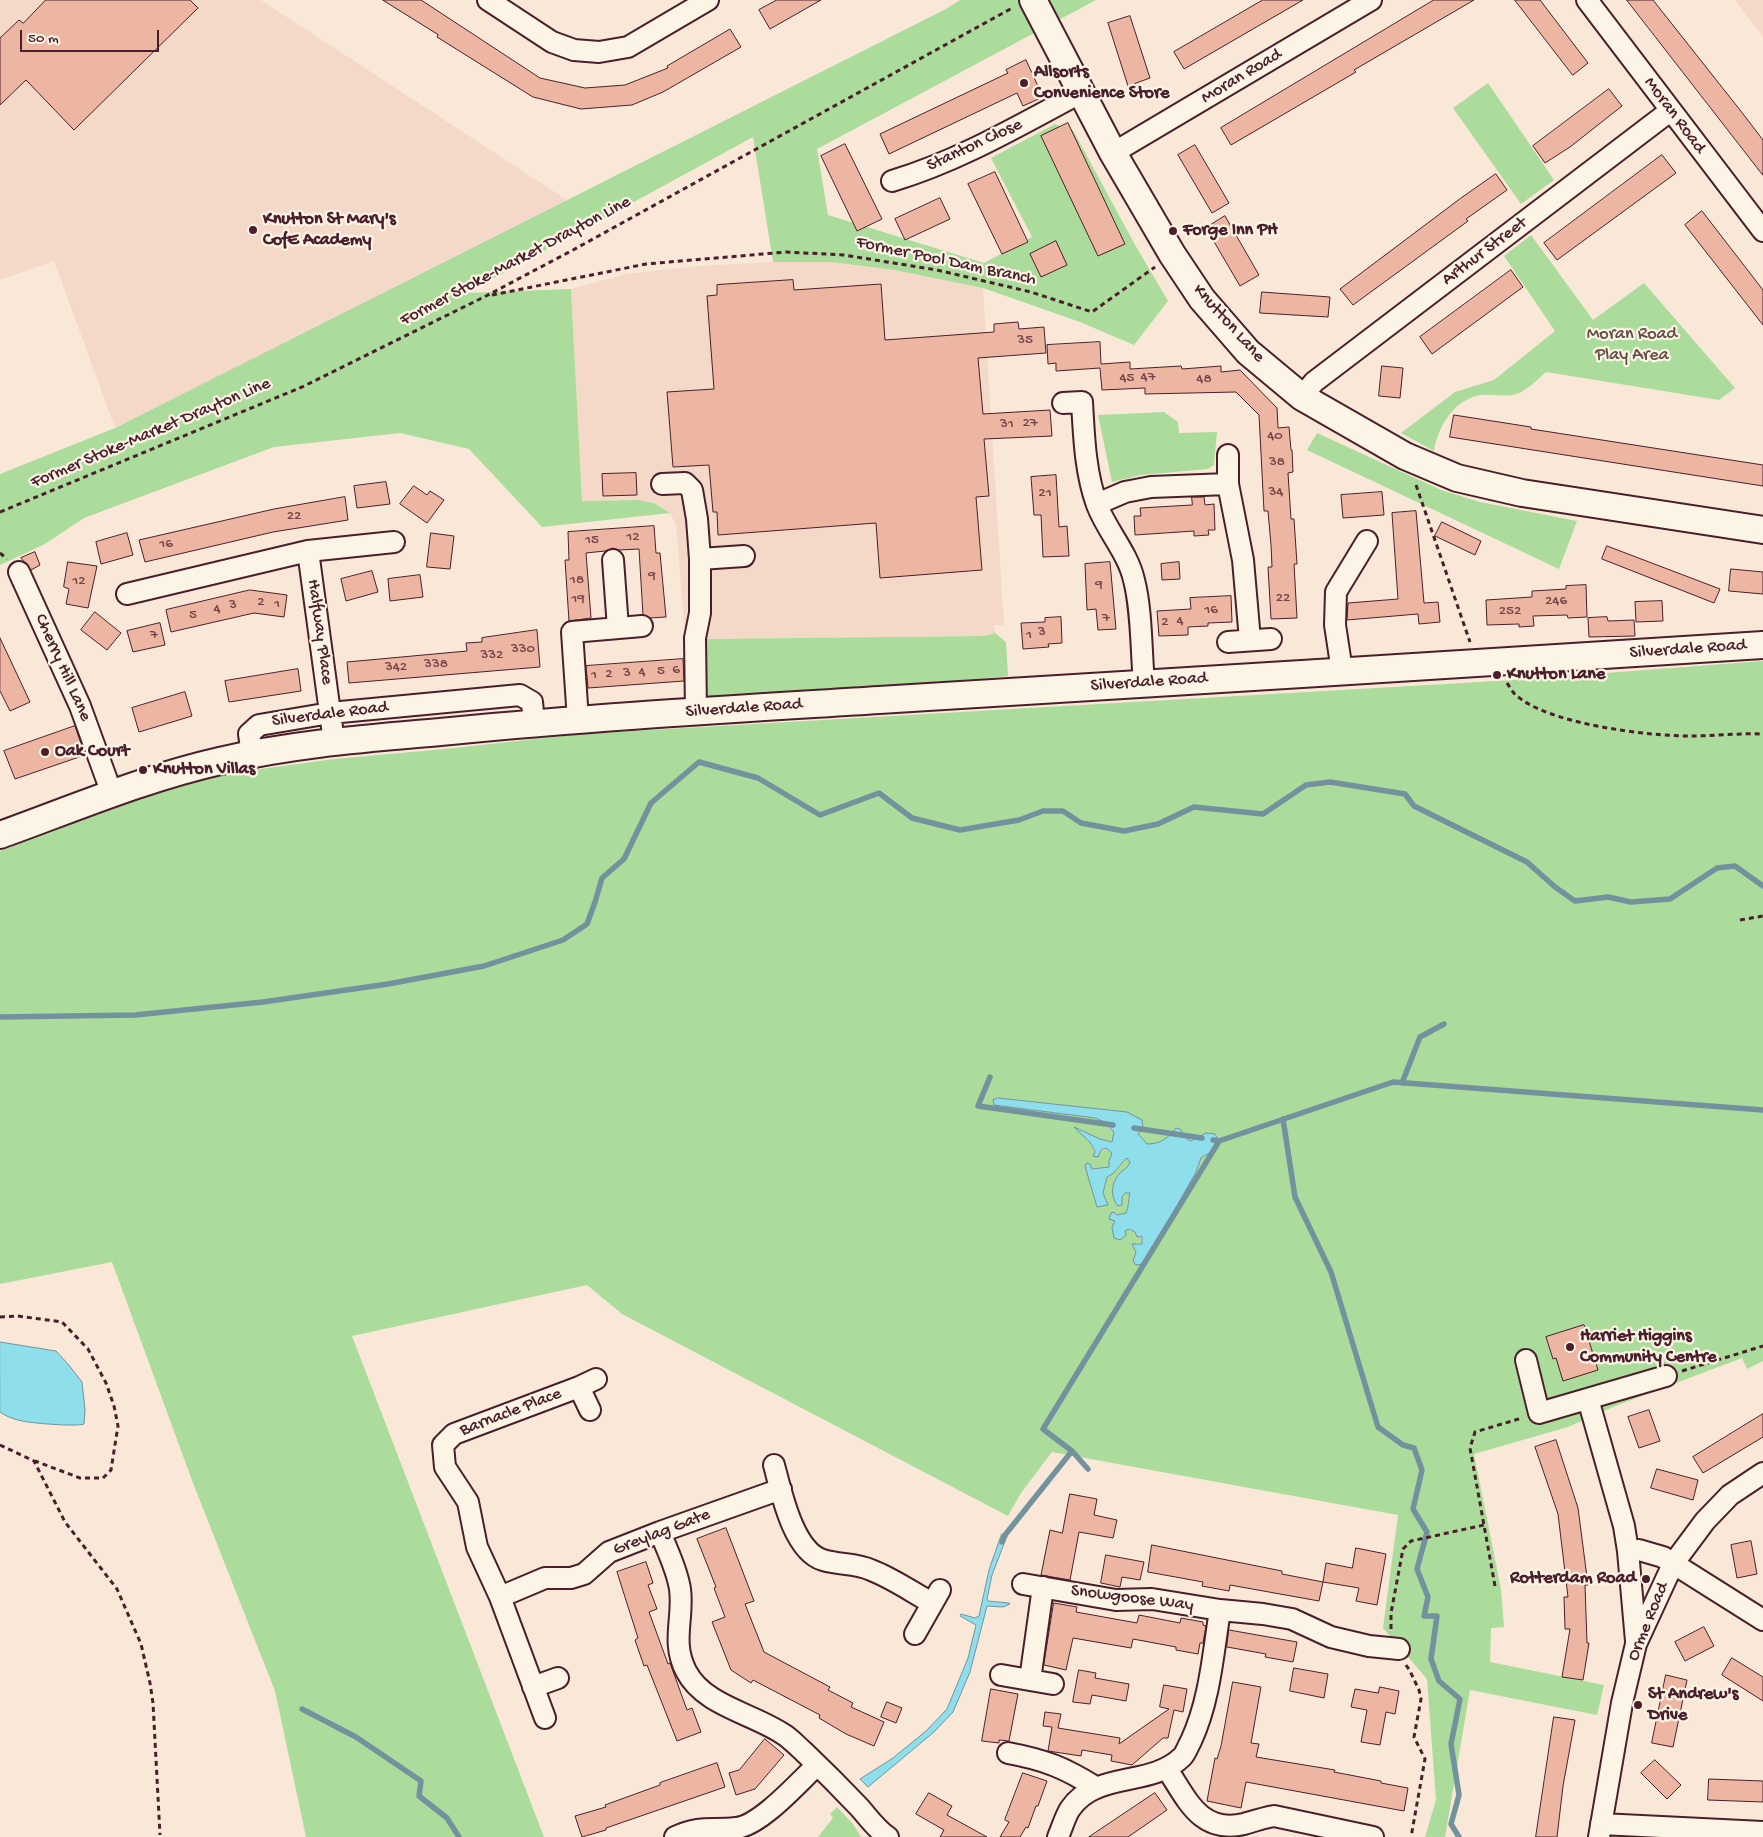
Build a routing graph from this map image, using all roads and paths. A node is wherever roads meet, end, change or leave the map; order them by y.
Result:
1 (488, 0) edge
2 (708, 0) edge
3 (1371, 0) edge
4 (1587, 0) edge
5 (1026, 2) edge
6 (1082, 92) junction
7 (1670, 111) junction
8 (1114, 154) junction
9 (892, 181) dead end
10 (1763, 231) edge
11 (1172, 254) junction
12 (486, 296) junction
13 (1302, 397) junction
14 (1063, 403) dead end
15 (1228, 455) dead end
16 (1404, 456) junction
17 (662, 484) dead end
18 (1228, 484) junction
19 (1097, 504) junction
20 (0, 512) edge
21 (1763, 530) edge
22 (1367, 541) dead end
23 (394, 542) dead end
24 (308, 551) junction
25 (744, 556) dead end
26 (700, 558) junction
27 (613, 560) dead end
28 (19, 572) dead end
29 (127, 594) dead end
30 (642, 626) dead end
31 (618, 628) junction
32 (1271, 639) dead end
33 (1250, 640) junction
34 (1228, 642) dead end
35 (1763, 645) edge
36 (1503, 663) junction
37 (1473, 665) junction
38 (1342, 671) junction
39 (1144, 683) junction
40 (696, 712) junction
41 (330, 713) junction
42 (533, 713) junction
43 (578, 720) junction
44 (1763, 734) edge
45 (334, 742) junction
46 (251, 744) junction
47 (112, 794) junction
48 (0, 835) edge
49 (1763, 916) edge
50 (1740, 920) dead end
51 (0, 1317) edge
52 (1763, 1346) edge
53 (1526, 1360) dead end
54 (1666, 1376) joint
55 (1588, 1399) junction
56 (590, 1410) dead end
57 (1539, 1413) junction
58 (0, 1445) edge
59 (34, 1461) junction
60 (774, 1464) dead end
61 (1763, 1472) edge
62 (781, 1489) junction
63 (1484, 1525) junction
64 (660, 1532) junction
65 (1628, 1551) junction
66 (1672, 1564) junction
67 (1023, 1584) dead end
68 (1495, 1586) dead end
69 (1043, 1587) junction
70 (500, 1597) junction
71 (1220, 1610) junction
72 (1763, 1620) edge
73 (915, 1634) dead end
74 (1636, 1644) junction
75 (1399, 1649) junction
76 (1001, 1675) dead end
77 (558, 1678) dead end
78 (1030, 1680) junction
79 (1053, 1684) dead end
80 (533, 1687) junction
81 (544, 1718) dead end
82 (1008, 1753) dead end
83 (818, 1765) junction
84 (1167, 1768) junction
85 (1097, 1788) junction
86 (1217, 1831) edge
87 (1600, 1831) edge
88 (1763, 1832) edge
89 (160, 1836) dead end
90 (885, 1836) edge
91 (675, 1837) edge
92 (1058, 1837) edge
93 (1373, 1837) edge
94 (1411, 1837) edge

1 - 2 street
3 - 8 street, Moran Road
4 - 7 street, Moran Road
5 - 6 main road, Knutton Lane
5 - 12 path, Former Stoke-Market Drayton Line
6 - 8 main road, Knutton Lane
6 - 9 street, Stanton Close
7 - 10 street, Moran Road
7 - 13 street, Arthur Street
8 - 11 main road, Knutton Lane
11 - 12 path, Former Pool Dam Branch
11 - 13 main road, Knutton Lane
12 - 20 path, Former Stoke-Market Drayton Line
13 - 16 main road, Knutton Lane
14 - 19 street
15 - 18 street
16 - 21 main road, Knutton Lane
16 - 37 path
17 - 26 street
18 - 19 street
18 - 33 street
19 - 39 street
22 - 38 street
23 - 24 street
24 - 29 street
24 - 41 street, Halfway Place
25 - 26 street
26 - 40 street
27 - 31 street
28 - 47 street, Cherry Hill Lane
30 - 31 street
31 - 43 street
32 - 33 street
33 - 34 street
35 - 36 main road, Silverdale Road
36 - 37 main road, Silverdale Road
36 - 44 path
37 - 38 main road, Silverdale Road
38 - 39 main road, Silverdale Road
39 - 40 main road, Silverdale Road
40 - 43 main road, Silverdale Road
41 - 42 street, Silverdale Road
41 - 45 street, Halfway Place
41 - 46 street, Silverdale Road
42 - 43 main road, Silverdale Road
42 - 45 main road, Silverdale Road
45 - 46 main road, Silverdale Road
46 - 47 main road, Silverdale Road
47 - 48 main road, Silverdale Road
49 - 50 path
51 - 59 path
52 - 54 path
53 - 57 street
54 - 55 street
55 - 57 street
55 - 65 street
56 - 70 street, Barnacle Place
57 - 63 path
58 - 59 path
59 - 89 path
60 - 62 street
61 - 66 street, Orme Road
62 - 64 street, Greylag Gate
62 - 73 street
63 - 68 path
63 - 75 path
64 - 70 street, Greylag Gate
64 - 83 street
65 - 66 street
65 - 74 street
66 - 72 street
66 - 74 street, Orme Road
67 - 69 street, Snowgoose Way
69 - 71 street, Snowgoose Way
69 - 78 street
70 - 80 street
71 - 75 street, Snowgoose Way
71 - 84 street
74 - 87 street, Orme Road
75 - 94 path
76 - 78 street
77 - 80 street
78 - 79 street
80 - 81 street
82 - 85 street
83 - 90 street
83 - 91 street
84 - 85 street
84 - 86 street
85 - 92 street
86 - 93 street
87 - 88 street

